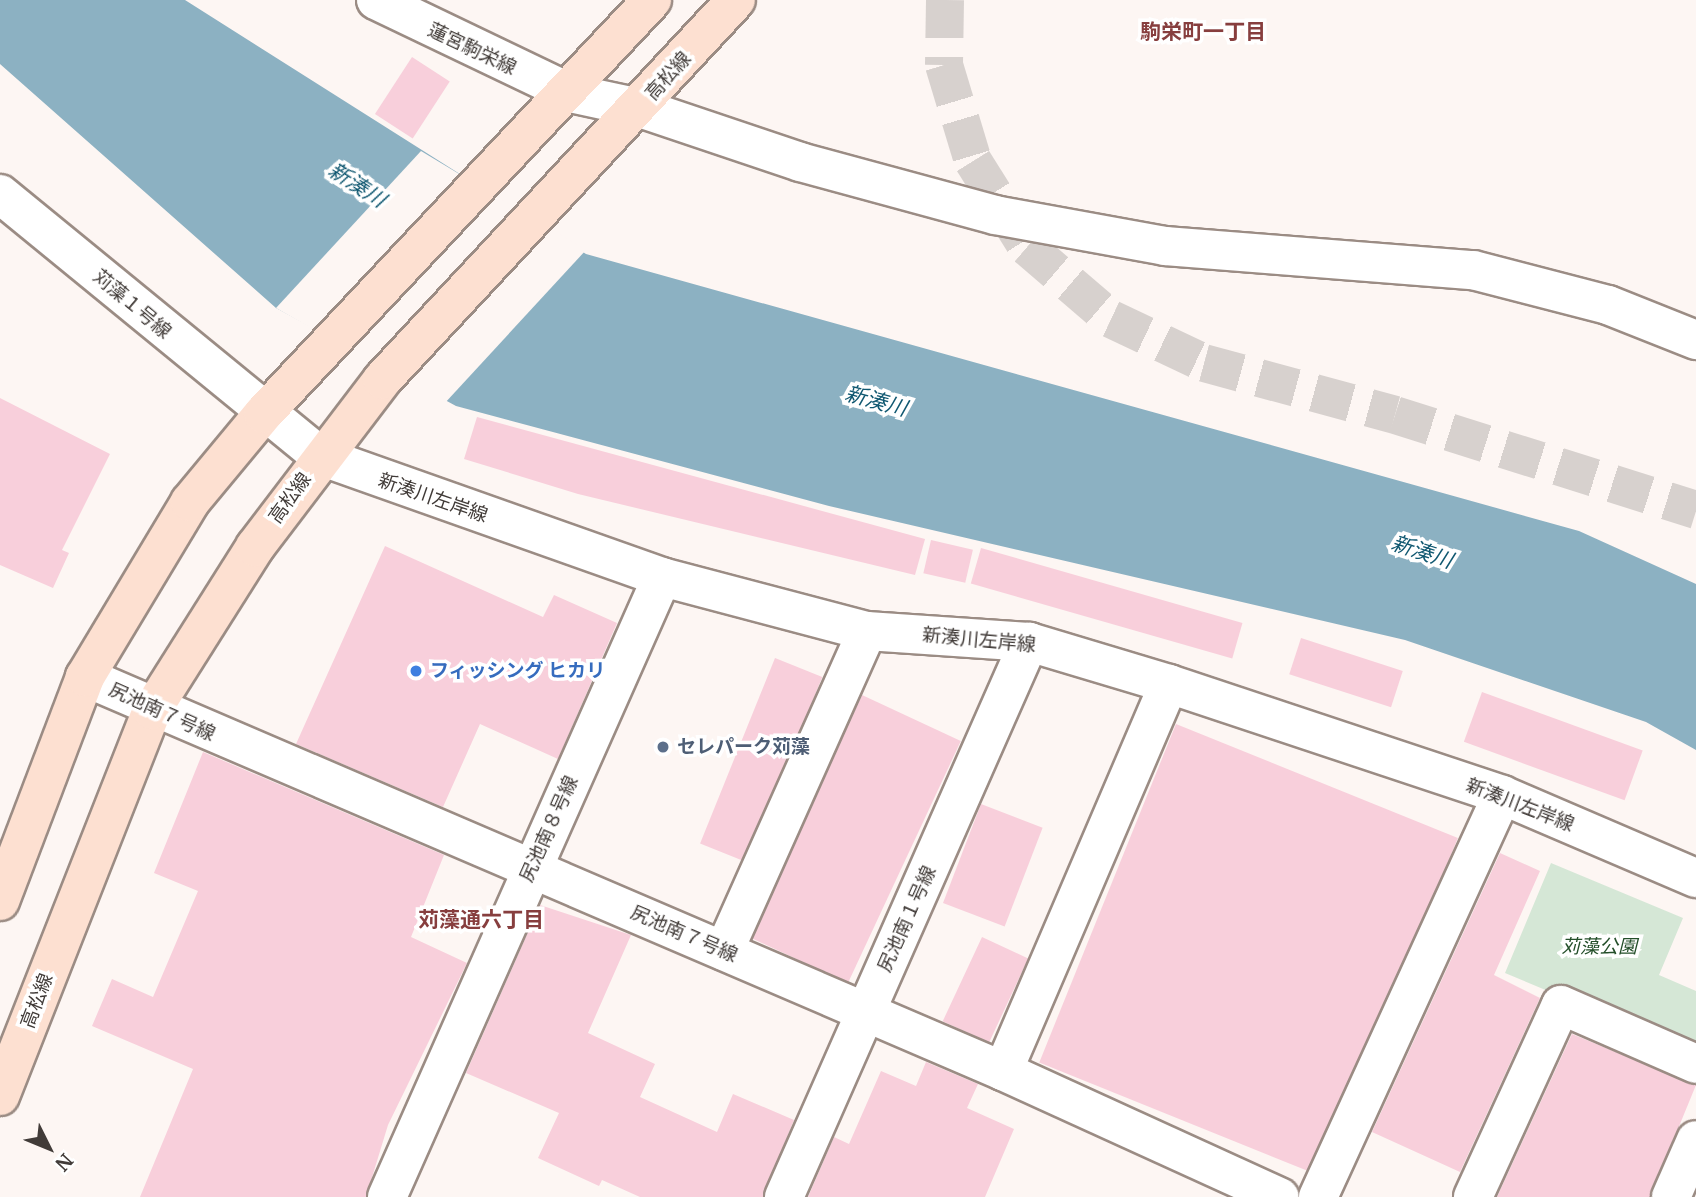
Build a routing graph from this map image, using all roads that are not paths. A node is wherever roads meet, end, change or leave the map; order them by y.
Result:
1 (376, 0) edge
2 (652, 0) edge
3 (736, 0) edge
4 (570, 93) junction
5 (640, 108) junction
6 (0, 194) edge
7 (1696, 340) edge
8 (263, 414) junction
9 (320, 456) junction
10 (662, 577) junction
11 (867, 631) junction
12 (1029, 642) junction
13 (85, 677) junction
14 (1169, 684) junction
15 (152, 710) junction
16 (1502, 795) junction
17 (531, 867) junction
18 (1696, 877) edge
19 (0, 901) edge
20 (724, 951) junction
21 (866, 1012) junction
22 (1696, 1064) edge
23 (1003, 1071) junction
24 (0, 1096) edge
25 (1696, 1140) edge
26 (1231, 1187) edge
27 (387, 1197) edge
28 (785, 1197) edge
29 (1280, 1197) edge
30 (1318, 1197) edge
31 (1473, 1197) edge
32 (1671, 1197) edge

1 - 4 street, 蓮宮駒栄線
2 - 4 main road
3 - 5 main road, 高松線
4 - 5 street, 蓮宮駒栄線
4 - 8 main road
5 - 7 street, 蓮宮駒栄線
5 - 9 main road, 高松線
6 - 8 street, 苅藻１号線
8 - 9 street, 新湊川左岸線
8 - 13 main road
9 - 10 street, 新湊川左岸線
9 - 15 main road, 高松線
10 - 11 street, 新湊川左岸線
10 - 17 street, 尻池南８号線
11 - 12 street, 新湊川左岸線
11 - 20 street
12 - 14 street, 新湊川左岸線
12 - 21 street, 尻池南１号線
13 - 15 street, 尻池南７号線
13 - 19 main road
14 - 16 street, 新湊川左岸線
14 - 23 street
15 - 17 street, 尻池南７号線
15 - 24 main road, 高松線
16 - 18 street, 新湊川左岸線
16 - 30 street
17 - 20 street, 尻池南７号線
17 - 27 street, 尻池南８号線
20 - 21 street, 尻池南７号線
21 - 23 street, 尻池南７号線
21 - 28 street, 尻池南１号線
22 - 31 street
23 - 26 street, 尻池南７号線
25 - 32 street
26 - 29 street, 尻池南７号線

